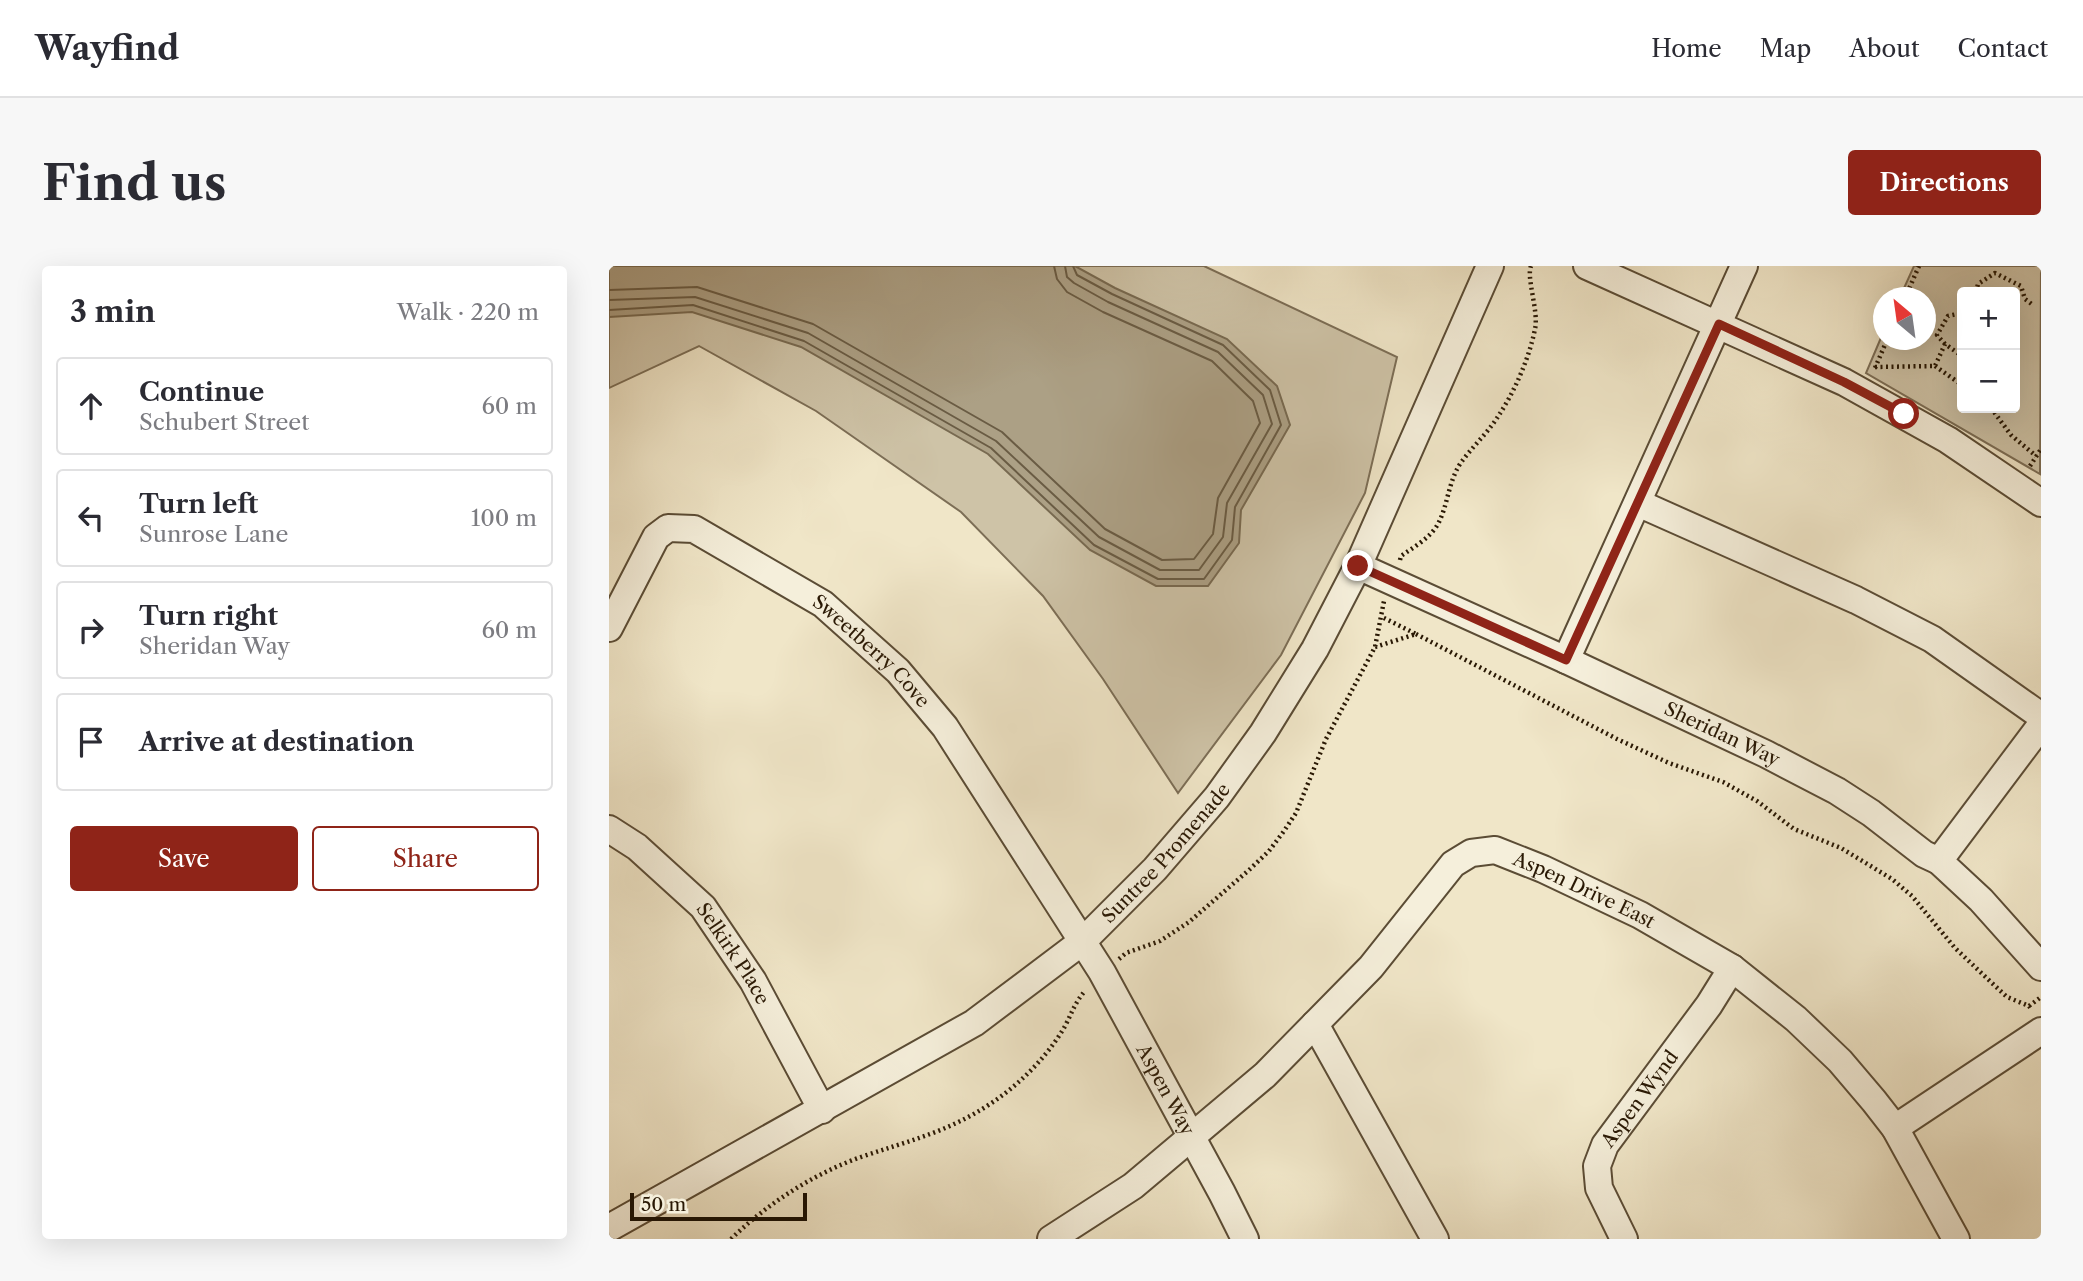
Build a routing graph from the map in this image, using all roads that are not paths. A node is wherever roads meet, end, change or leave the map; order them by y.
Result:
1 (1490, 266) edge
2 (1587, 266) edge
3 (1744, 266) edge
4 (1719, 324) junction
5 (1638, 503) junction
6 (2041, 503) edge
7 (1358, 566) junction
8 (609, 628) edge
9 (1566, 660) junction
10 (2041, 716) edge
11 (2041, 725) edge
12 (609, 829) edge
13 (1939, 861) junction
14 (1083, 941) junction
15 (2041, 967) edge
16 (1732, 968) junction
17 (1315, 1024) junction
18 (2041, 1031) edge
19 (822, 1110) junction
20 (1895, 1128) junction
21 (1192, 1138) junction
22 (609, 1228) edge
23 (1054, 1238) edge
24 (1245, 1239) edge
25 (1435, 1239) edge
26 (1624, 1239) edge
27 (1955, 1239) edge

1 - 7 street, Suntree Promenade
2 - 4 street
3 - 4 street
4 - 5 street
4 - 6 street
5 - 9 street
5 - 10 street
7 - 9 street, Sheridan Way
7 - 14 street, Suntree Promenade
8 - 14 street, Sweetberry Cove
9 - 13 street, Sheridan Way
11 - 13 street
12 - 19 street, Selkirk Place
13 - 15 street, Sheridan Way
14 - 19 street, Suntree Promenade
14 - 21 street, Aspen Way
16 - 17 street, Aspen Drive East
16 - 20 street, Aspen Drive East
16 - 26 street, Aspen Wynd
17 - 21 street, Aspen Drive East
17 - 25 street
18 - 20 street
19 - 22 street, Suntree Promenade
20 - 27 street, Aspen Drive East
21 - 23 street, Aspen Drive East
21 - 24 street, Aspen Way

